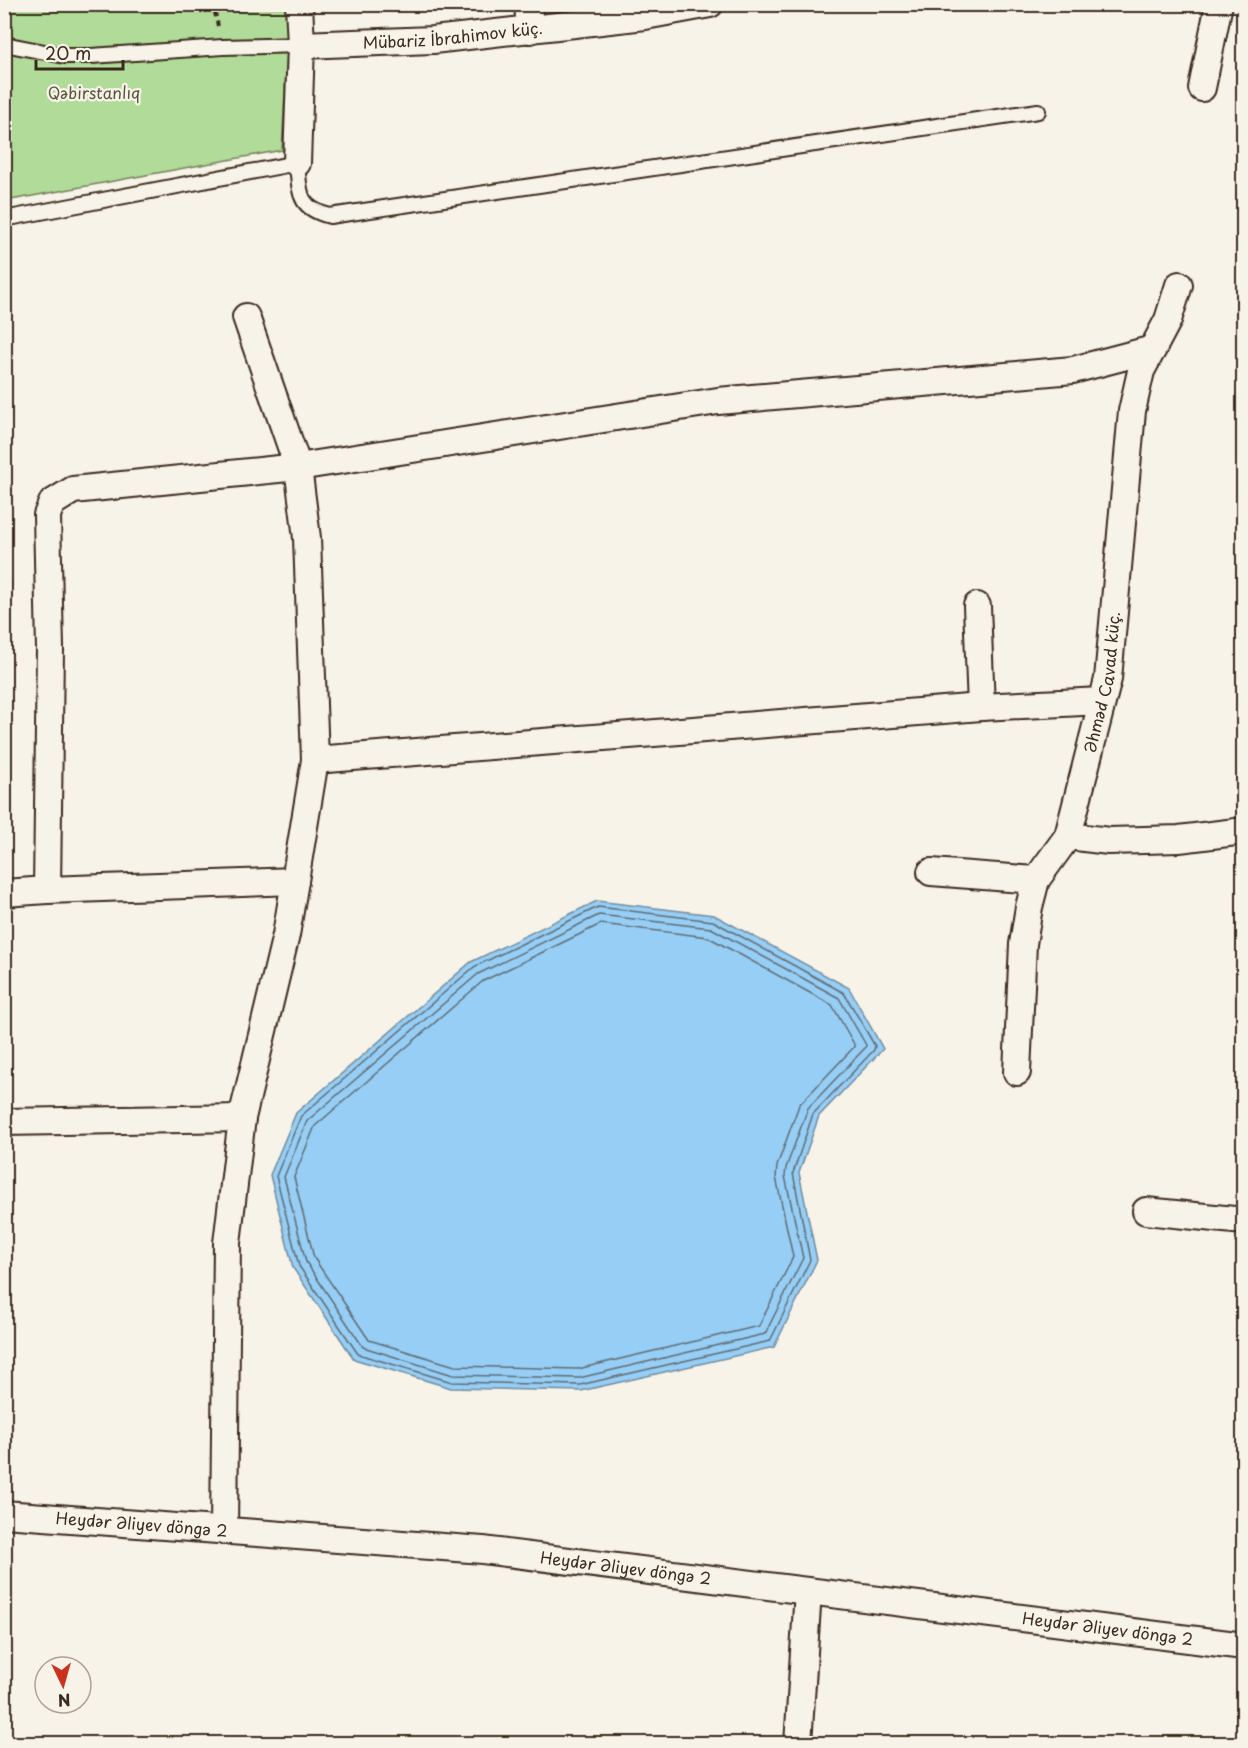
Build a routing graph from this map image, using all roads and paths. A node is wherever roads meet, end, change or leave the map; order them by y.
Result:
1 (299, 4) edge
2 (528, 4) edge
3 (710, 4) edge
4 (1219, 4) edge
5 (530, 30) junction
6 (4, 45) edge
7 (301, 45) junction
8 (1202, 88) dead end
9 (1038, 111) dead end
10 (297, 163) junction
11 (4, 219) edge
12 (1179, 285) dead end
13 (246, 316) dead end
14 (1153, 349) junction
15 (298, 467) junction
16 (977, 606) dead end
17 (1102, 701) junction
18 (981, 707) junction
19 (315, 760) junction
20 (1244, 831) edge
21 (1068, 836) junction
22 (931, 872) dead end
23 (1036, 880) junction
24 (296, 881) junction
25 (46, 890) junction
26 (4, 893) edge
27 (1017, 1072) dead end
28 (242, 1118) junction
29 (4, 1122) edge
30 (1146, 1211) dead end
31 (1244, 1221) edge
32 (4, 1514) edge
33 (224, 1531) junction
34 (808, 1592) junction
35 (1244, 1646) edge
36 (798, 1743) edge

1 - 7 street
2 - 5 street
3 - 5 street, Mübariz İbrahimov küç.
4 - 8 street
5 - 7 street, Mübariz İbrahimov küç.
6 - 7 lane
7 - 10 street
9 - 10 lane
10 - 11 lane
12 - 14 street, Əhməd Cavad küç.
13 - 15 street
14 - 15 street
14 - 17 street, Əhməd Cavad küç.
15 - 19 street
15 - 25 street
16 - 18 street
17 - 18 street
17 - 21 street, Əhməd Cavad küç.
18 - 19 street
19 - 24 street
20 - 21 street
21 - 23 street, Əhməd Cavad küç.
22 - 23 street
23 - 27 street, Əhməd Cavad küç.
24 - 25 street
24 - 28 street
25 - 26 street
28 - 29 street
28 - 33 street
30 - 31 street
32 - 33 street, Heydər Əliyev döngə 2
33 - 34 street, Heydər Əliyev döngə 2
34 - 35 street, Heydər Əliyev döngə 2
34 - 36 street

